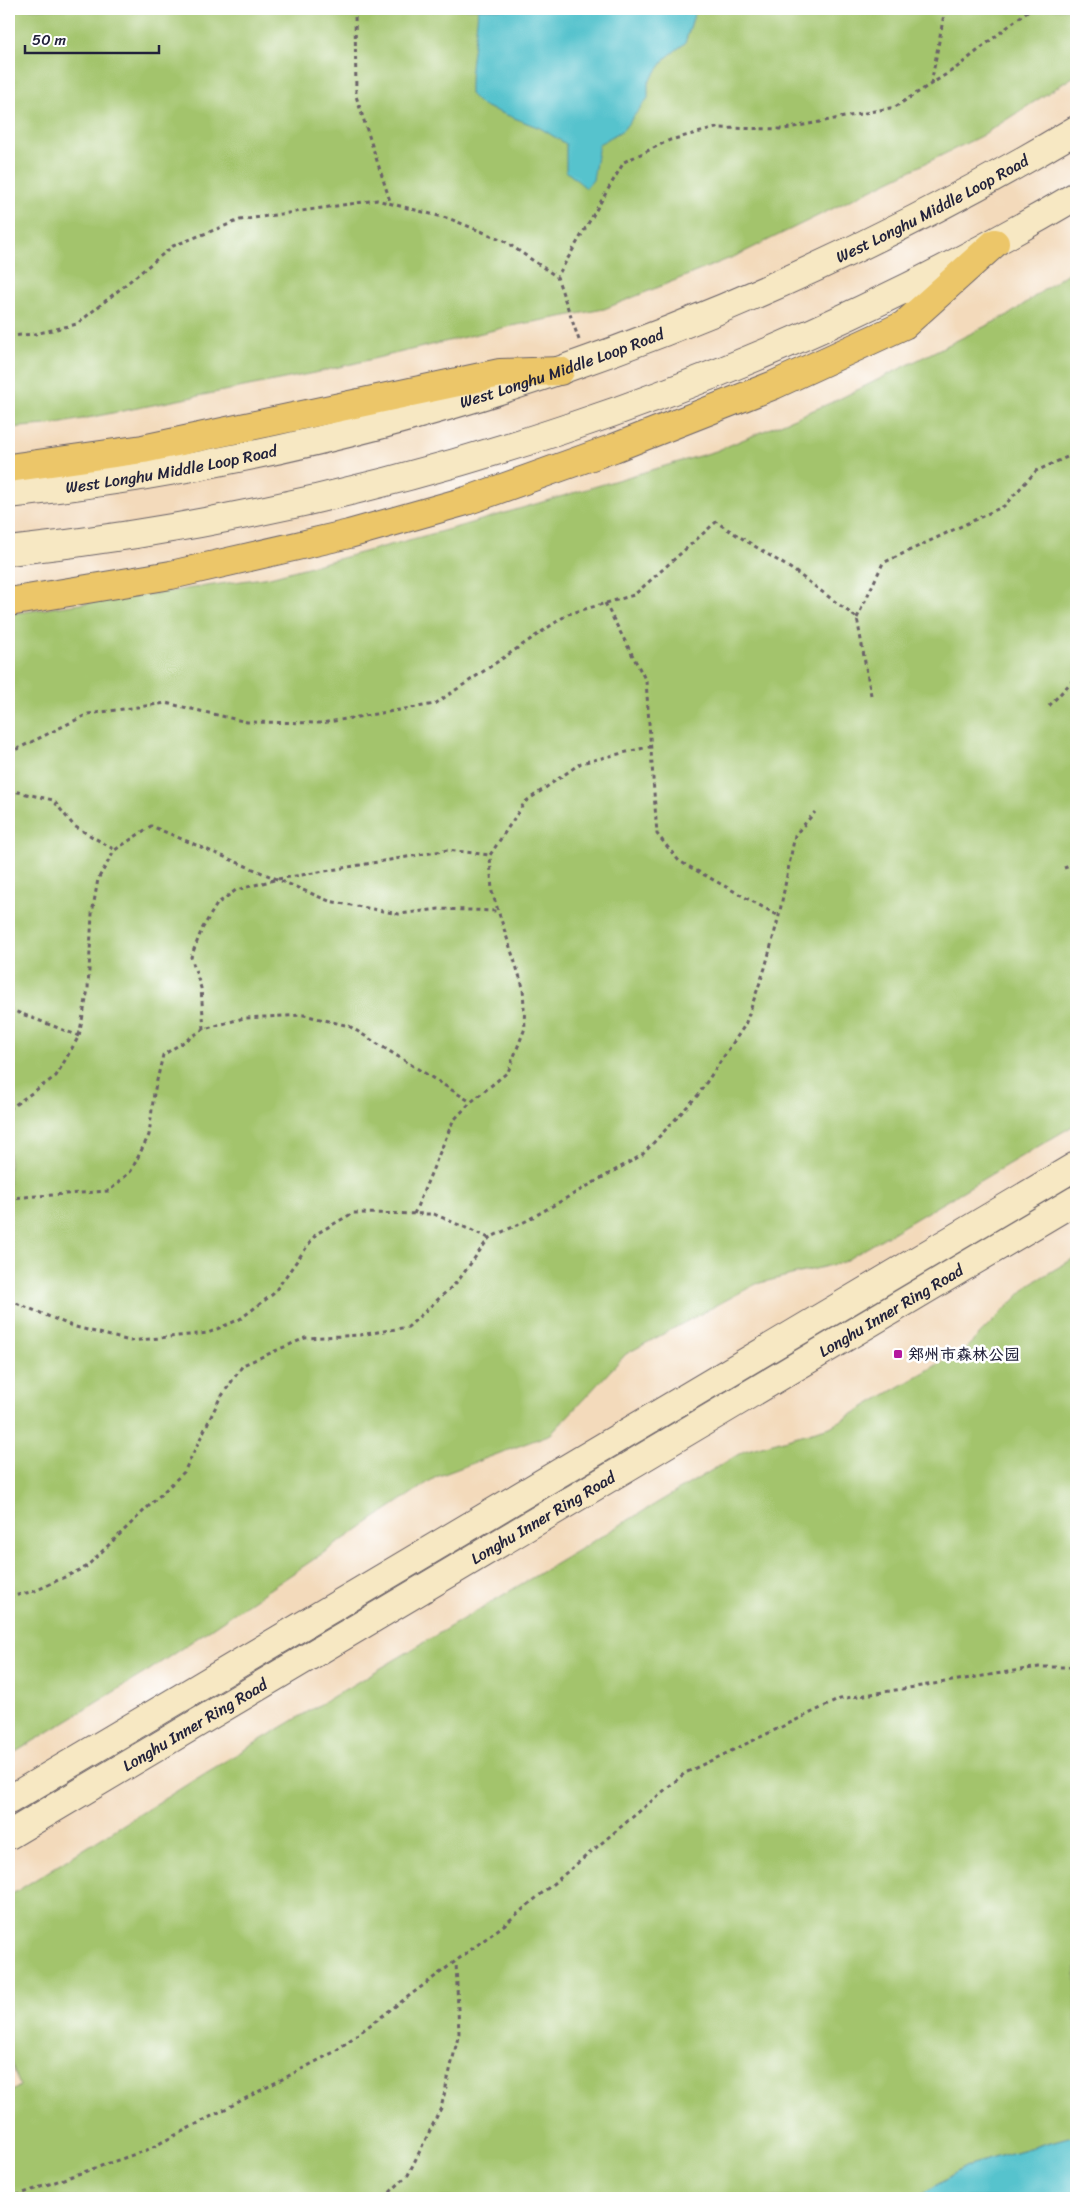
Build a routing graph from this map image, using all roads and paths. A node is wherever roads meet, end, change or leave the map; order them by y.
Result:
1 (355, 9) edge
2 (945, 9) edge
3 (1030, 9) edge
4 (931, 84) junction
5 (1076, 130) edge
6 (1076, 196) edge
7 (391, 204) junction
8 (995, 243) junction
9 (557, 277) junction
10 (9, 336) edge
11 (586, 362) junction
12 (560, 371) junction
13 (1076, 453) edge
14 (9, 468) edge
15 (9, 494) edge
16 (9, 551) edge
17 (9, 602) edge
18 (605, 603) junction
19 (857, 618) junction
20 (1076, 677) edge
21 (871, 695) dead end
22 (1049, 706) dead end
23 (652, 746) junction
24 (9, 753) edge
25 (9, 790) edge
26 (814, 812) dead end
27 (115, 850) junction
28 (490, 855) junction
29 (1076, 864) edge
30 (1064, 868) dead end
31 (278, 879) junction
32 (498, 911) junction
33 (779, 916) junction
34 (9, 1008) edge
35 (204, 1029) junction
36 (79, 1036) junction
37 (471, 1102) junction
38 (9, 1109) edge
39 (1076, 1166) edge
40 (9, 1198) edge
41 (1076, 1200) edge
42 (414, 1214) junction
43 (489, 1238) junction
44 (9, 1300) edge
45 (9, 1597) edge
46 (1076, 1666) edge
47 (9, 1800) edge
48 (9, 1835) edge
49 (456, 1961) junction
50 (9, 2198) edge
51 (384, 2198) edge

1 - 7 path
2 - 4 path
3 - 4 path
4 - 9 path
5 - 11 main road, West Longhu Middle Loop Road
6 - 8 main road
7 - 9 path
7 - 10 path
8 - 16 main road
8 - 17 highway
9 - 11 path
11 - 12 main road, West Longhu Middle Loop Road
12 - 14 highway
12 - 15 main road, West Longhu Middle Loop Road
13 - 19 path
18 - 19 path
18 - 23 path
18 - 24 path
19 - 21 path
20 - 22 path
23 - 28 path
23 - 33 path
25 - 27 path
26 - 33 path
27 - 31 path
27 - 36 path
28 - 31 path
28 - 32 path
29 - 30 path
31 - 32 path
31 - 35 path
32 - 37 path
33 - 43 path
34 - 36 path
35 - 37 path
35 - 40 path
36 - 38 path
37 - 42 path
39 - 47 main road, Longhu Inner Ring Road
41 - 48 main road, Longhu Inner Ring Road
42 - 43 path
42 - 44 path
43 - 45 path
46 - 49 path
49 - 50 path
49 - 51 path

